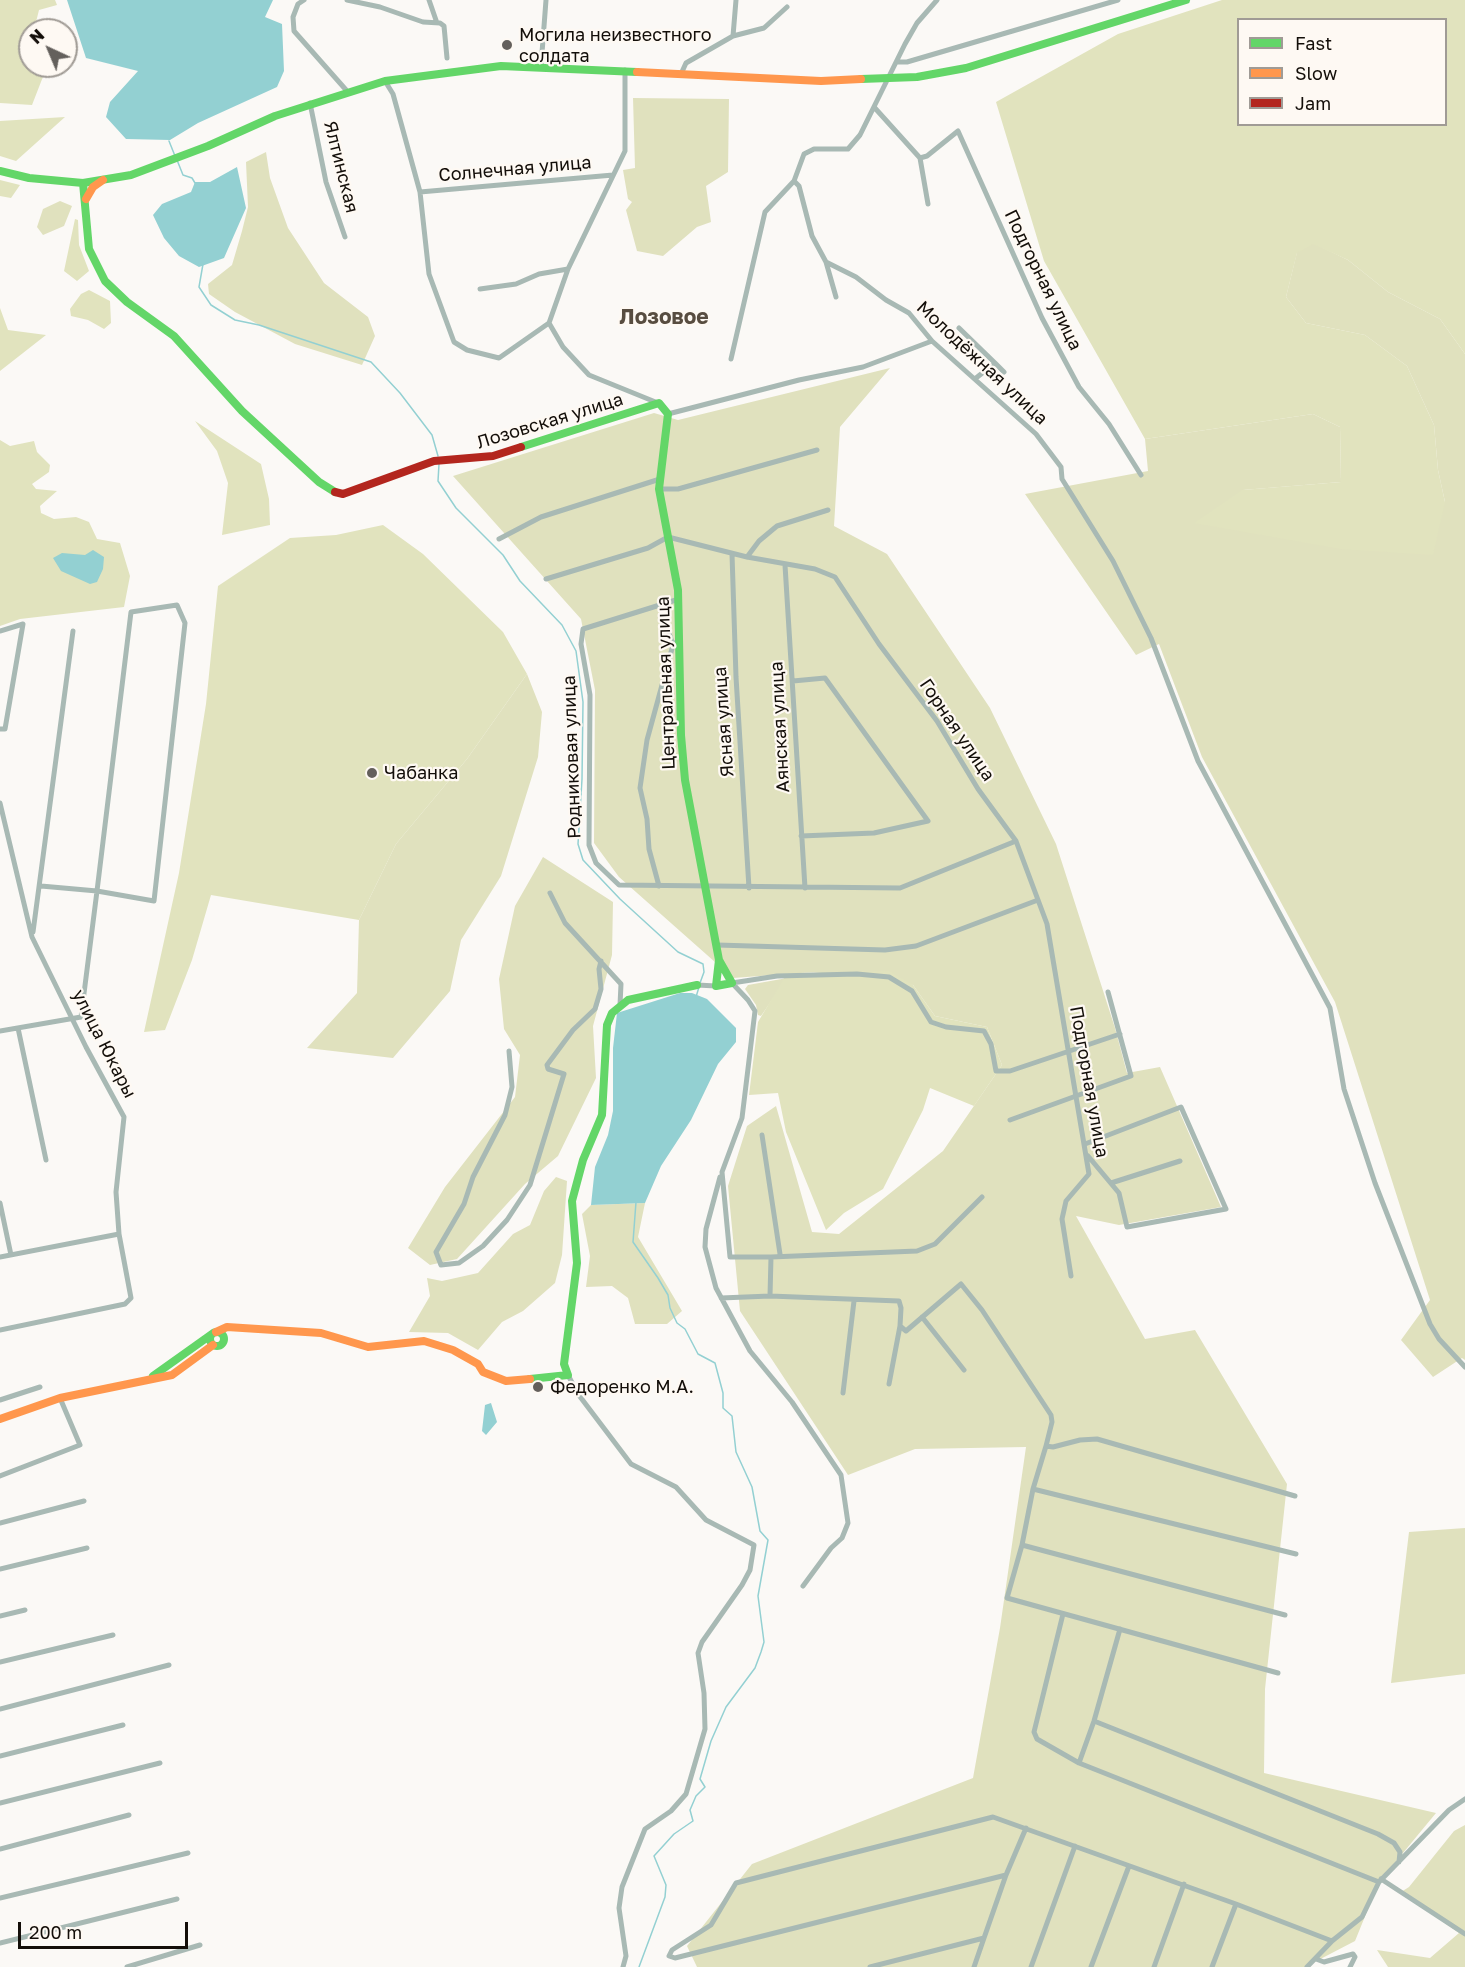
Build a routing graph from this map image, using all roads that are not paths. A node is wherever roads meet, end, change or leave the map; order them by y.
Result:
1 (304, 0) edge
2 (347, 0) edge
3 (429, 0) edge
4 (546, 0) edge
5 (736, 0) edge
6 (937, 0) edge
7 (1118, 0) edge
8 (1186, 0) edge
9 (787, 7) dead end
10 (437, 23) junction
11 (732, 36) junction
12 (447, 57) dead end
13 (898, 62) junction
14 (541, 66) junction
15 (625, 70) junction
16 (681, 74) junction
17 (886, 78) junction
18 (385, 81) junction
19 (346, 91) junction
20 (310, 103) junction
21 (873, 107) junction
22 (920, 158) junction
23 (0, 171) edge
24 (613, 175) junction
25 (104, 179) junction
26 (794, 180) junction
27 (62, 181) junction
28 (83, 183) junction
29 (420, 192) junction
30 (927, 204) dead end
31 (84, 210) junction
32 (345, 237) dead end
33 (826, 262) junction
34 (568, 269) junction
35 (480, 289) dead end
36 (836, 297) dead end
37 (549, 323) junction
38 (959, 328) dead end
39 (932, 341) junction
40 (731, 358) dead end
41 (995, 363) junction
42 (1004, 372) dead end
43 (976, 378) junction
44 (659, 403) junction
45 (668, 414) junction
46 (817, 450) dead end
47 (1141, 475) dead end
48 (660, 479) junction
49 (659, 489) junction
50 (828, 510) dead end
51 (668, 537) junction
52 (499, 539) dead end
53 (732, 554) junction
54 (747, 557) junction
55 (785, 565) junction
56 (546, 579) dead end
57 (679, 599) junction
58 (666, 624) dead end
59 (73, 631) dead end
60 (0, 632) edge
61 (680, 638) junction
62 (673, 645) junction
63 (793, 681) junction
64 (0, 729) edge
65 (0, 803) edge
66 (801, 836) junction
67 (1016, 841) junction
68 (41, 886) junction
69 (659, 886) junction
70 (707, 887) junction
71 (749, 888) junction
72 (805, 888) junction
73 (97, 891) junction
74 (550, 893) dead end
75 (1038, 900) junction
76 (32, 937) junction
77 (717, 945) junction
78 (1053, 957) joint
79 (718, 960) junction
80 (601, 961) junction
81 (732, 983) junction
82 (697, 985) joint
83 (716, 986) junction
84 (1108, 992) dead end
85 (620, 1005) junction
86 (73, 1017) junction
87 (18, 1028) junction
88 (0, 1031) edge
89 (1120, 1034) junction
90 (509, 1051) dead end
91 (1068, 1052) junction
92 (1077, 1097) junction
93 (1010, 1120) dead end
94 (762, 1135) dead end
95 (1085, 1144) junction
96 (1087, 1155) junction
97 (46, 1160) dead end
98 (1180, 1161) dead end
99 (722, 1172) junction
100 (1110, 1183) junction
101 (982, 1197) dead end
102 (0, 1203) edge
103 (119, 1234) junction
104 (780, 1254) junction
105 (11, 1255) junction
106 (0, 1257) edge
107 (771, 1257) junction
108 (1071, 1276) dead end
109 (770, 1296) junction
110 (721, 1298) junction
111 (854, 1301) junction
112 (922, 1317) junction
113 (900, 1326) junction
114 (227, 1327) junction
115 (0, 1330) edge
116 (214, 1333) junction
117 (224, 1341) junction
118 (213, 1345) junction
119 (564, 1364) junction
120 (1465, 1367) edge
121 (964, 1370) dead end
122 (558, 1376) junction
123 (569, 1379) junction
124 (134, 1383) junction
125 (889, 1384) dead end
126 (40, 1387) dead end
127 (843, 1393) dead end
128 (60, 1398) junction
129 (0, 1400) edge
130 (0, 1419) edge
131 (1046, 1446) junction
132 (0, 1476) edge
133 (1033, 1489) junction
134 (1295, 1496) dead end
135 (84, 1501) dead end
136 (0, 1523) edge
137 (1022, 1545) junction
138 (87, 1548) dead end
139 (1296, 1554) dead end
140 (0, 1569) edge
141 (803, 1586) dead end
142 (25, 1610) dead end
143 (1063, 1614) junction
144 (1285, 1615) dead end
145 (0, 1616) edge
146 (1120, 1629) junction
147 (113, 1635) dead end
148 (0, 1662) edge
149 (169, 1665) dead end
150 (1278, 1673) dead end
151 (0, 1709) edge
152 (1094, 1721) junction
153 (123, 1725) dead end
154 (0, 1756) edge
155 (160, 1763) dead end
156 (1079, 1763) junction
157 (1465, 1799) edge
158 (0, 1803) edge
159 (129, 1815) dead end
160 (1026, 1828) junction
161 (1075, 1846) junction
162 (0, 1849) edge
163 (188, 1853) dead end
164 (1399, 1862) junction
165 (1129, 1866) junction
166 (1006, 1875) junction
167 (1380, 1880) junction
168 (1184, 1884) junction
169 (0, 1898) edge
170 (177, 1899) dead end
171 (1236, 1904) junction
172 (1465, 1934) edge
173 (984, 1938) junction
174 (1333, 1940) junction
175 (0, 1943) edge
176 (200, 1945) dead end
177 (1316, 1959) junction
178 (127, 1967) edge
179 (622, 1967) edge
180 (870, 1967) edge
181 (974, 1967) edge
182 (1031, 1967) edge
183 (1091, 1967) edge
184 (1154, 1967) edge
185 (1212, 1967) edge
186 (1307, 1967) edge
187 (1350, 1967) edge

1 - 19 street
2 - 10 street
3 - 10 street
4 - 14 street
5 - 11 street
6 - 13 street
7 - 13 street
8 - 17 main road
9 - 11 street
10 - 12 street
11 - 16 street
13 - 17 street
14 - 15 main road
14 - 18 main road
15 - 16 main road
15 - 24 street
16 - 17 main road
17 - 21 street
18 - 19 main road
18 - 29 street
19 - 20 main road
20 - 25 main road
20 - 32 street, Ялтинская
21 - 22 street
21 - 26 street
22 - 30 street
22 - 47 street, Подгорная улица
23 - 27 main road
24 - 29 street, Солнечная улица
24 - 34 street
25 - 28 main road
25 - 31 main road
26 - 33 street
26 - 40 street
27 - 28 main road
27 - 31 main road
28 - 31 main road, Лозовская улица
29 - 37 street
31 - 44 main road, Лозовская улица
33 - 36 street
33 - 39 street, Молодёжная улица
34 - 35 street
34 - 37 street
37 - 44 street
38 - 41 street
39 - 43 street, Молодёжная улица
39 - 45 street
41 - 42 street
41 - 43 street
43 - 120 street, Молодёжная улица
44 - 45 main road
45 - 48 main road, Центральная улица
46 - 49 street
48 - 49 main road, Центральная улица
48 - 52 street
49 - 51 main road, Центральная улица
50 - 54 street
51 - 53 street, Горная улица
51 - 56 street
51 - 57 main road, Центральная улица
53 - 54 street, Горная улица
53 - 71 street, Ясная улица
54 - 55 street, Горная улица
55 - 63 street, Аянская улица
55 - 67 street, Горная улица
57 - 61 main road, Центральная улица
57 - 69 street, Родниковая улица
58 - 62 street
59 - 68 street
60 - 64 street
61 - 62 street
61 - 70 main road, Центральная улица
62 - 69 street
63 - 66 street, Аянская улица
63 - 66 street
65 - 76 street, улица Юкары
66 - 72 street, Аянская улица
67 - 72 street, Родниковая улица
67 - 75 street, Горная улица
68 - 73 street
68 - 76 street
69 - 70 street, Родниковая улица
70 - 71 street, Родниковая улица
70 - 77 main road, Центральная улица
71 - 72 street, Родниковая улица
73 - 73 street
73 - 86 street
74 - 80 street
75 - 77 street
75 - 78 street, Горная улица
76 - 86 street, улица Юкары
77 - 79 main road, Центральная улица
78 - 91 street, Подгорная улица
79 - 81 main road, Центральная улица
79 - 83 main road
80 - 85 street
80 - 90 street
81 - 83 main road
81 - 91 street
81 - 99 street
82 - 83 street
82 - 85 main road
84 - 89 street
85 - 119 main road
86 - 87 street
86 - 103 street, улица Юкары
87 - 88 street
87 - 97 street
89 - 91 street
89 - 92 street
91 - 92 street, Подгорная улица
92 - 93 street
92 - 95 street, Подгорная улица
94 - 104 street
95 - 96 street, Подгорная улица
95 - 100 street
96 - 100 street
96 - 108 street, Подгорная улица
98 - 100 street
99 - 107 street
99 - 110 street
101 - 104 street
102 - 105 street
103 - 105 street
103 - 115 street, улица Юкары
104 - 107 street
105 - 106 street
107 - 109 street
109 - 110 street
109 - 111 street
110 - 141 street
111 - 113 street
111 - 127 street
112 - 113 street
112 - 121 street
112 - 131 street
113 - 125 street
114 - 116 main road
114 - 117 main road
114 - 122 main road
116 - 117 main road
116 - 118 main road
116 - 124 main road
117 - 118 main road
118 - 124 main road
119 - 122 main road
119 - 123 main road
122 - 123 main road
123 - 179 street
124 - 128 main road
126 - 129 street
128 - 130 main road
128 - 132 street
131 - 133 street
131 - 134 street
133 - 137 street
133 - 139 street
135 - 136 street
137 - 143 street
137 - 144 street
138 - 140 street
142 - 145 street
143 - 146 street
143 - 156 street
146 - 150 street
146 - 152 street
147 - 148 street
149 - 151 street
152 - 156 street
152 - 164 street
153 - 154 street
155 - 158 street
156 - 167 street
157 - 164 street
159 - 162 street
160 - 161 street
160 - 166 street
160 - 166 street
161 - 165 street
161 - 182 street
163 - 169 street
164 - 167 street
165 - 168 street
165 - 183 street
166 - 173 street
167 - 172 street
167 - 174 street
168 - 171 street
168 - 184 street
170 - 175 street
171 - 174 street
171 - 185 street
173 - 180 street
173 - 181 street
174 - 177 street
176 - 178 street
177 - 186 street
177 - 187 street

